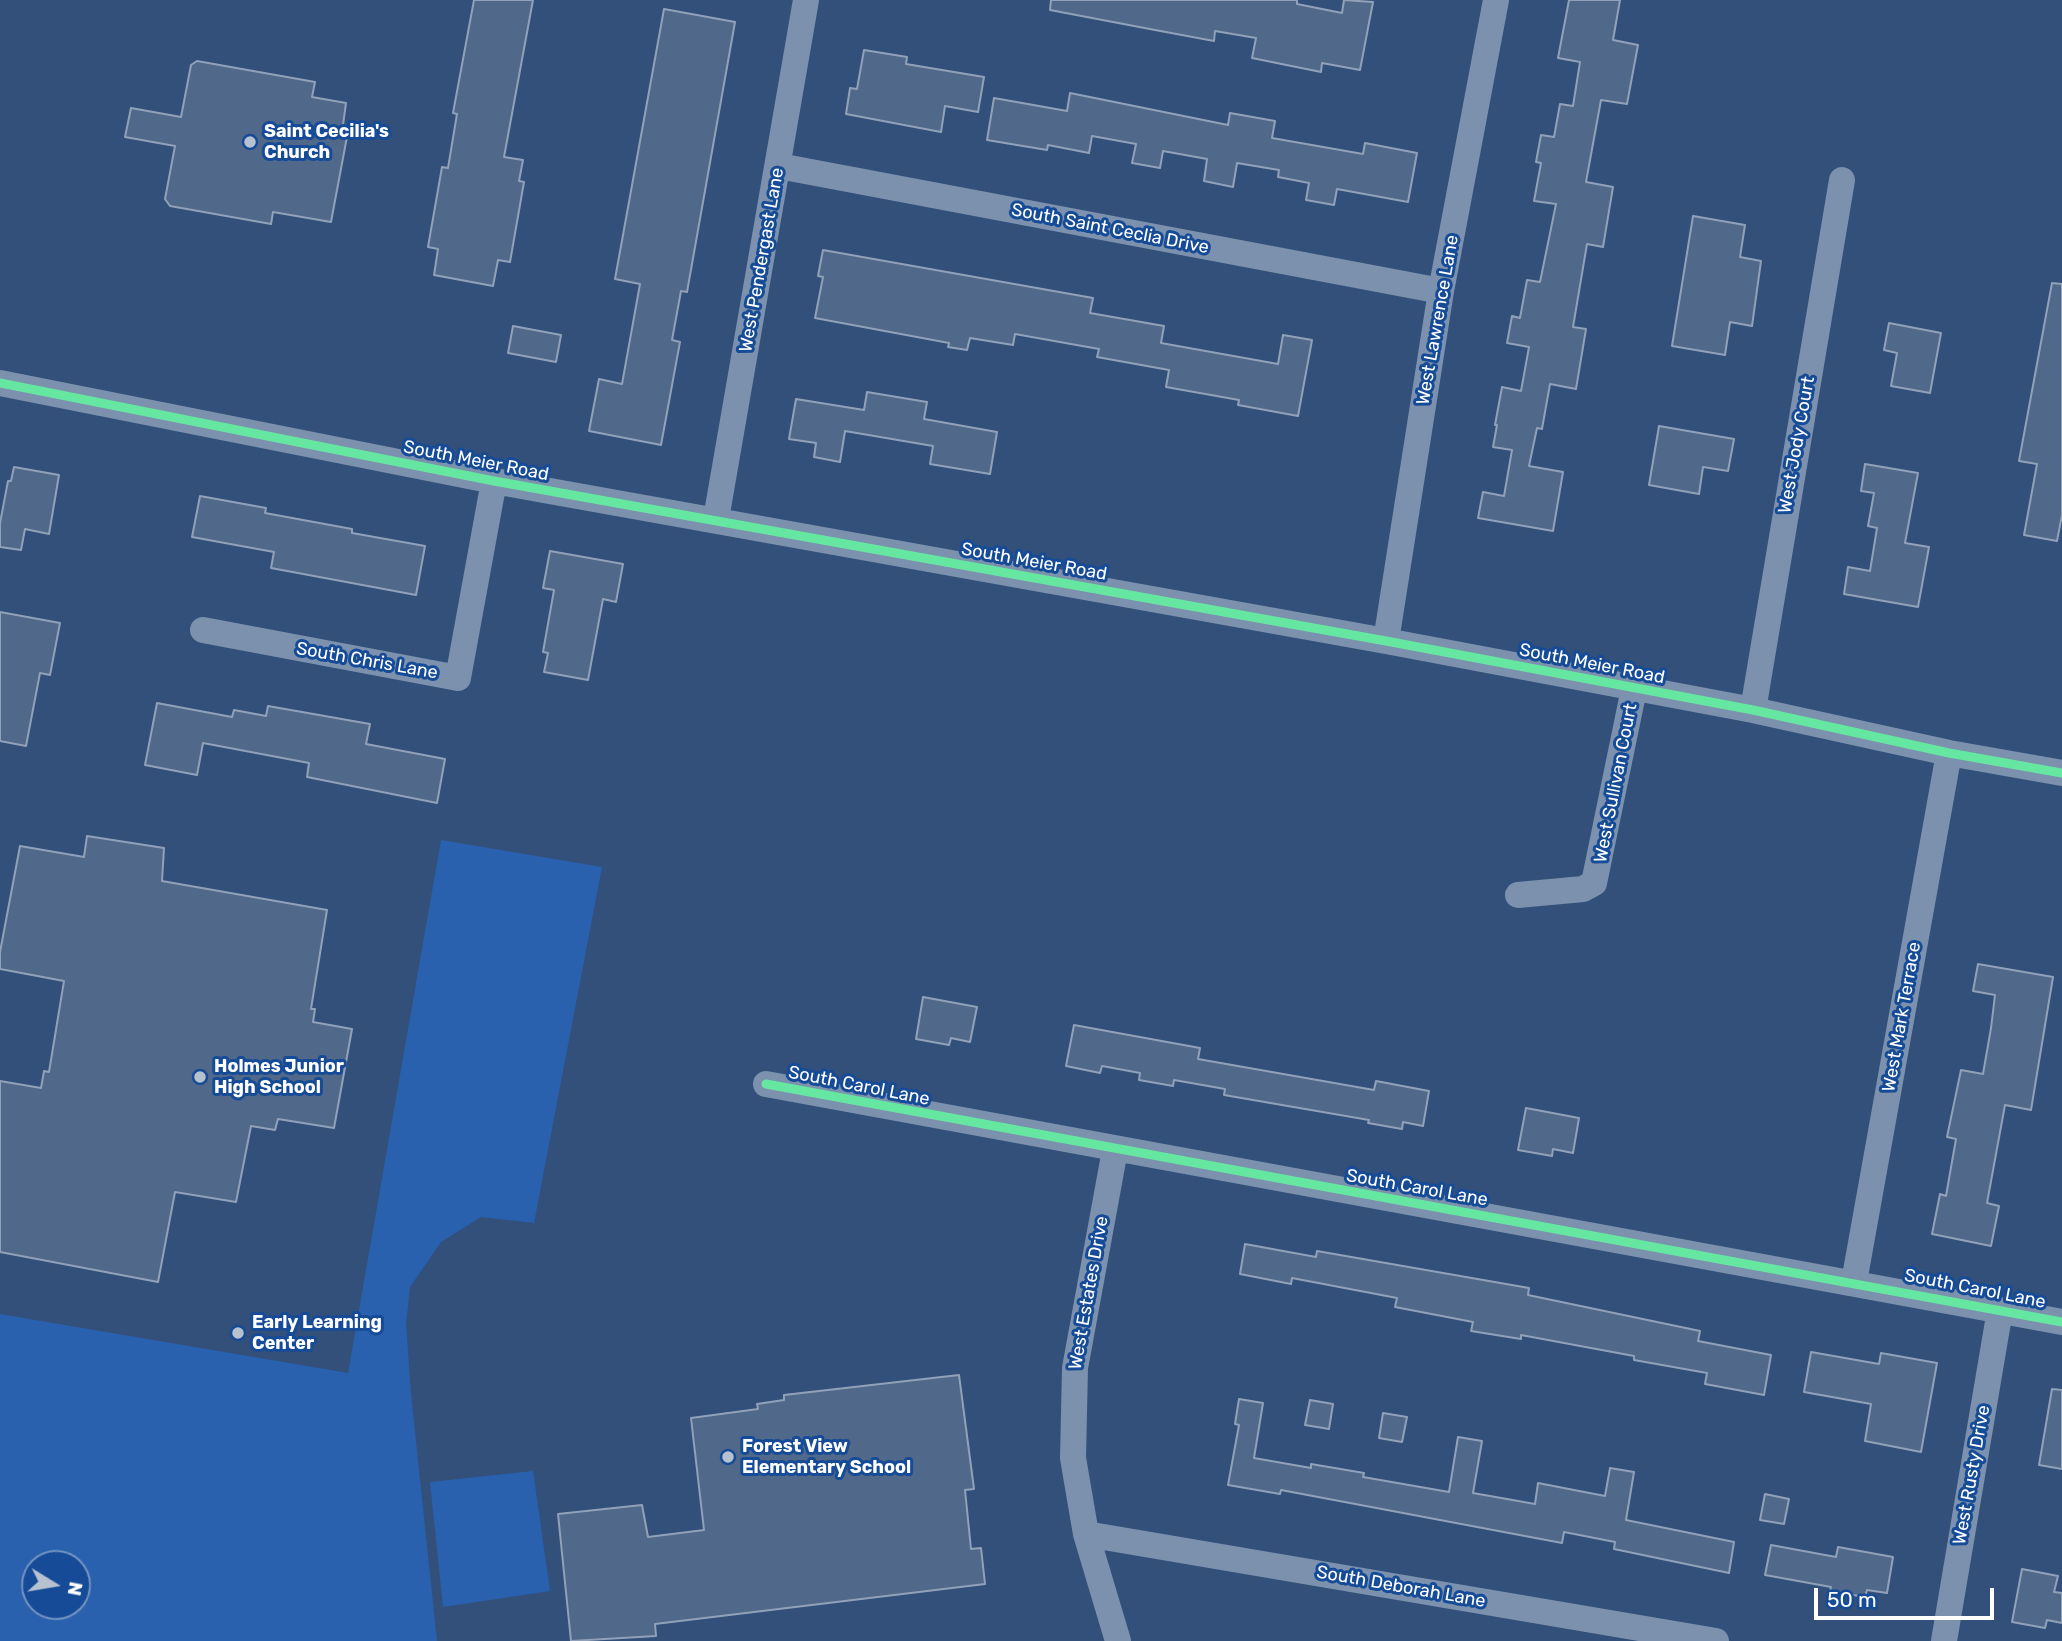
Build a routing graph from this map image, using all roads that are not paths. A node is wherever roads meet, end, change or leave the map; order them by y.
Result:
1 (806, 0) edge
2 (1496, 0) edge
3 (779, 166) junction
4 (1842, 180) dead end
5 (1441, 291) junction
6 (0, 383) edge
7 (494, 481) junction
8 (716, 519) junction
9 (202, 631) dead end
10 (1386, 641) junction
11 (1634, 689) junction
12 (1753, 709) junction
13 (1949, 753) junction
14 (2062, 773) edge
15 (1518, 895) dead end
16 (766, 1084) dead end
17 (1115, 1150) junction
18 (1854, 1282) junction
19 (2000, 1310) junction
20 (2062, 1322) edge
21 (1086, 1534) junction
22 (1118, 1641) edge
23 (1716, 1641) edge
24 (1944, 1641) edge

1 - 3 street, West Pendergast Lane
2 - 5 street, West Lawrence Lane
3 - 5 street, South Saint Ceclia Drive
3 - 8 street, West Pendergast Lane
4 - 12 street, West Jody Court
5 - 10 street, West Lawrence Lane
6 - 7 street, South Meier Road
7 - 8 street, South Meier Road
7 - 9 street, South Chris Lane
8 - 10 street, South Meier Road
10 - 11 street, South Meier Road
11 - 12 street, South Meier Road
11 - 15 street, West Sullivan Court
12 - 13 street, South Meier Road
13 - 14 street, South Meier Road
13 - 18 street, West Mark Terrace
16 - 17 street, South Carol Lane
17 - 18 street, South Carol Lane
17 - 21 street, West Estates Drive
18 - 19 street, South Carol Lane
19 - 20 street, South Carol Lane
19 - 24 street, West Rusty Drive
21 - 22 street, West Estates Drive
21 - 23 street, South Deborah Lane

